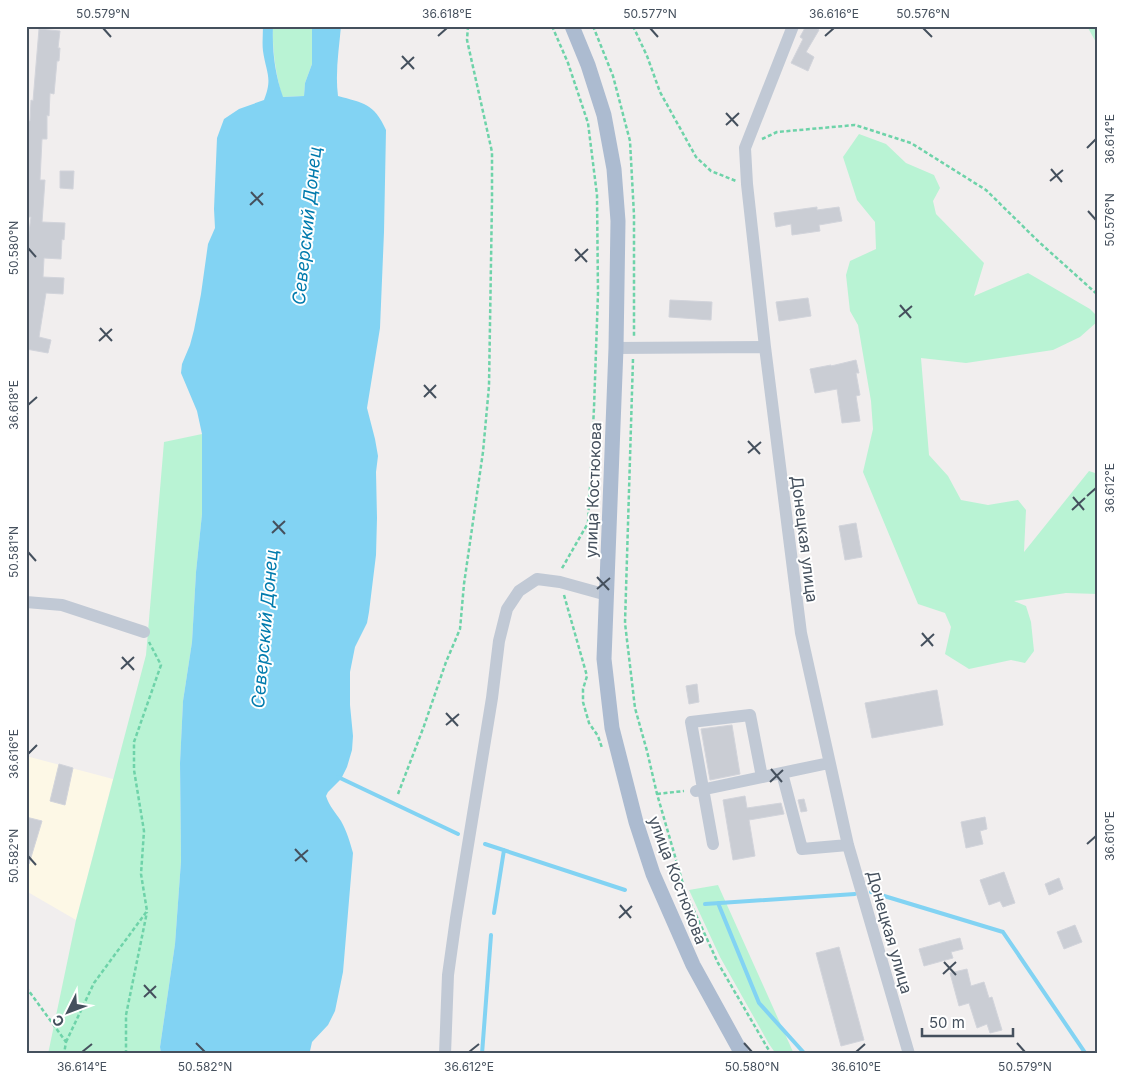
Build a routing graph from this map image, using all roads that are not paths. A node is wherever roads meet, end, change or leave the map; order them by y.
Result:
1 (572, 26) edge
2 (793, 26) edge
3 (765, 347) junction
4 (616, 348) junction
5 (607, 595) junction
6 (26, 602) edge
7 (144, 632) road end
8 (829, 763) junction
9 (782, 773) junction
10 (762, 777) junction
11 (699, 790) junction
12 (713, 844) dead end
13 (848, 845) junction
14 (445, 1054) edge
15 (742, 1054) edge
16 (909, 1054) edge

1 - 4 main road, улица Костюкова
2 - 3 street, Донецкая улица
3 - 4 street
3 - 8 street, Донецкая улица
4 - 5 main road, улица Костюкова
5 - 14 street
5 - 15 main road, улица Костюкова
6 - 7 street
8 - 9 street
8 - 13 street, Донецкая улица
9 - 10 street
9 - 13 street
10 - 11 street
10 - 11 street
11 - 12 street
13 - 16 street, Донецкая улица

